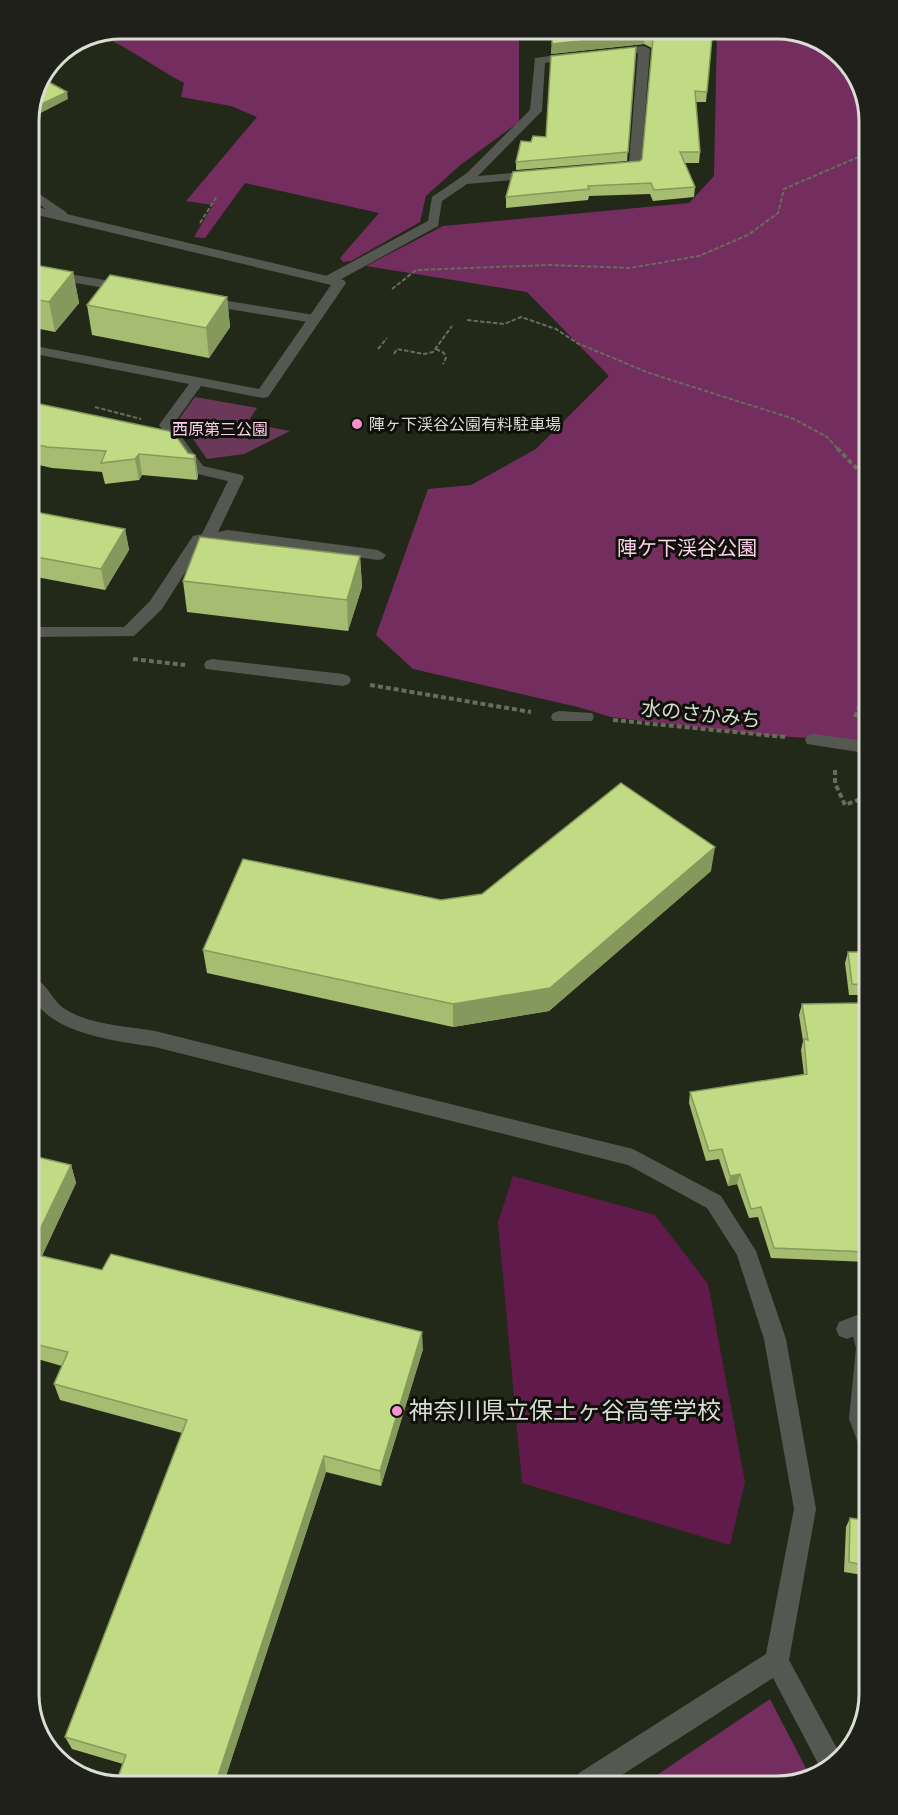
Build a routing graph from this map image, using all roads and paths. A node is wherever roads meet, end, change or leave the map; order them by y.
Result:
1 (859, 157) edge
2 (600, 169) edge
3 (544, 174) edge
4 (464, 181) junction
5 (39, 198) edge
6 (39, 213) edge
7 (62, 215) junction
8 (39, 273) edge
9 (329, 280) junction
10 (392, 289) dead end
11 (143, 291) edge
12 (189, 298) edge
13 (315, 320) junction
14 (467, 320) dead end
15 (452, 326) dead end
16 (387, 338) dead end
17 (378, 349) dead end
18 (436, 349) junction
19 (39, 351) edge
20 (394, 354) dead end
21 (443, 364) dead end
22 (198, 381) junction
23 (95, 406) dead end
24 (166, 425) junction
25 (859, 471) edge
26 (207, 539) junction
27 (378, 555) dead end
28 (39, 632) edge
29 (212, 665) dead end
30 (343, 680) joint
31 (559, 717) joint
32 (586, 717) joint
33 (813, 740) joint
34 (859, 746) edge
35 (835, 783) dead end
36 (859, 800) edge
37 (39, 992) edge
38 (777, 1661) junction
39 (829, 1758) edge
40 (597, 1776) edge

1 - 10 path
2 - 4 street
3 - 4 street
4 - 9 street
5 - 7 street
6 - 7 street
7 - 9 street
8 - 11 street
9 - 13 street
12 - 13 street
13 - 22 street
14 - 25 path
15 - 18 path
16 - 17 path
18 - 20 path
18 - 21 path
19 - 22 street
22 - 24 street
23 - 24 path
24 - 26 street
26 - 27 street
26 - 28 street
29 - 30 street
30 - 31 path
31 - 32 street
32 - 33 path, 水のさかみち
33 - 34 street
35 - 36 path
37 - 38 street
38 - 39 street
38 - 40 street

